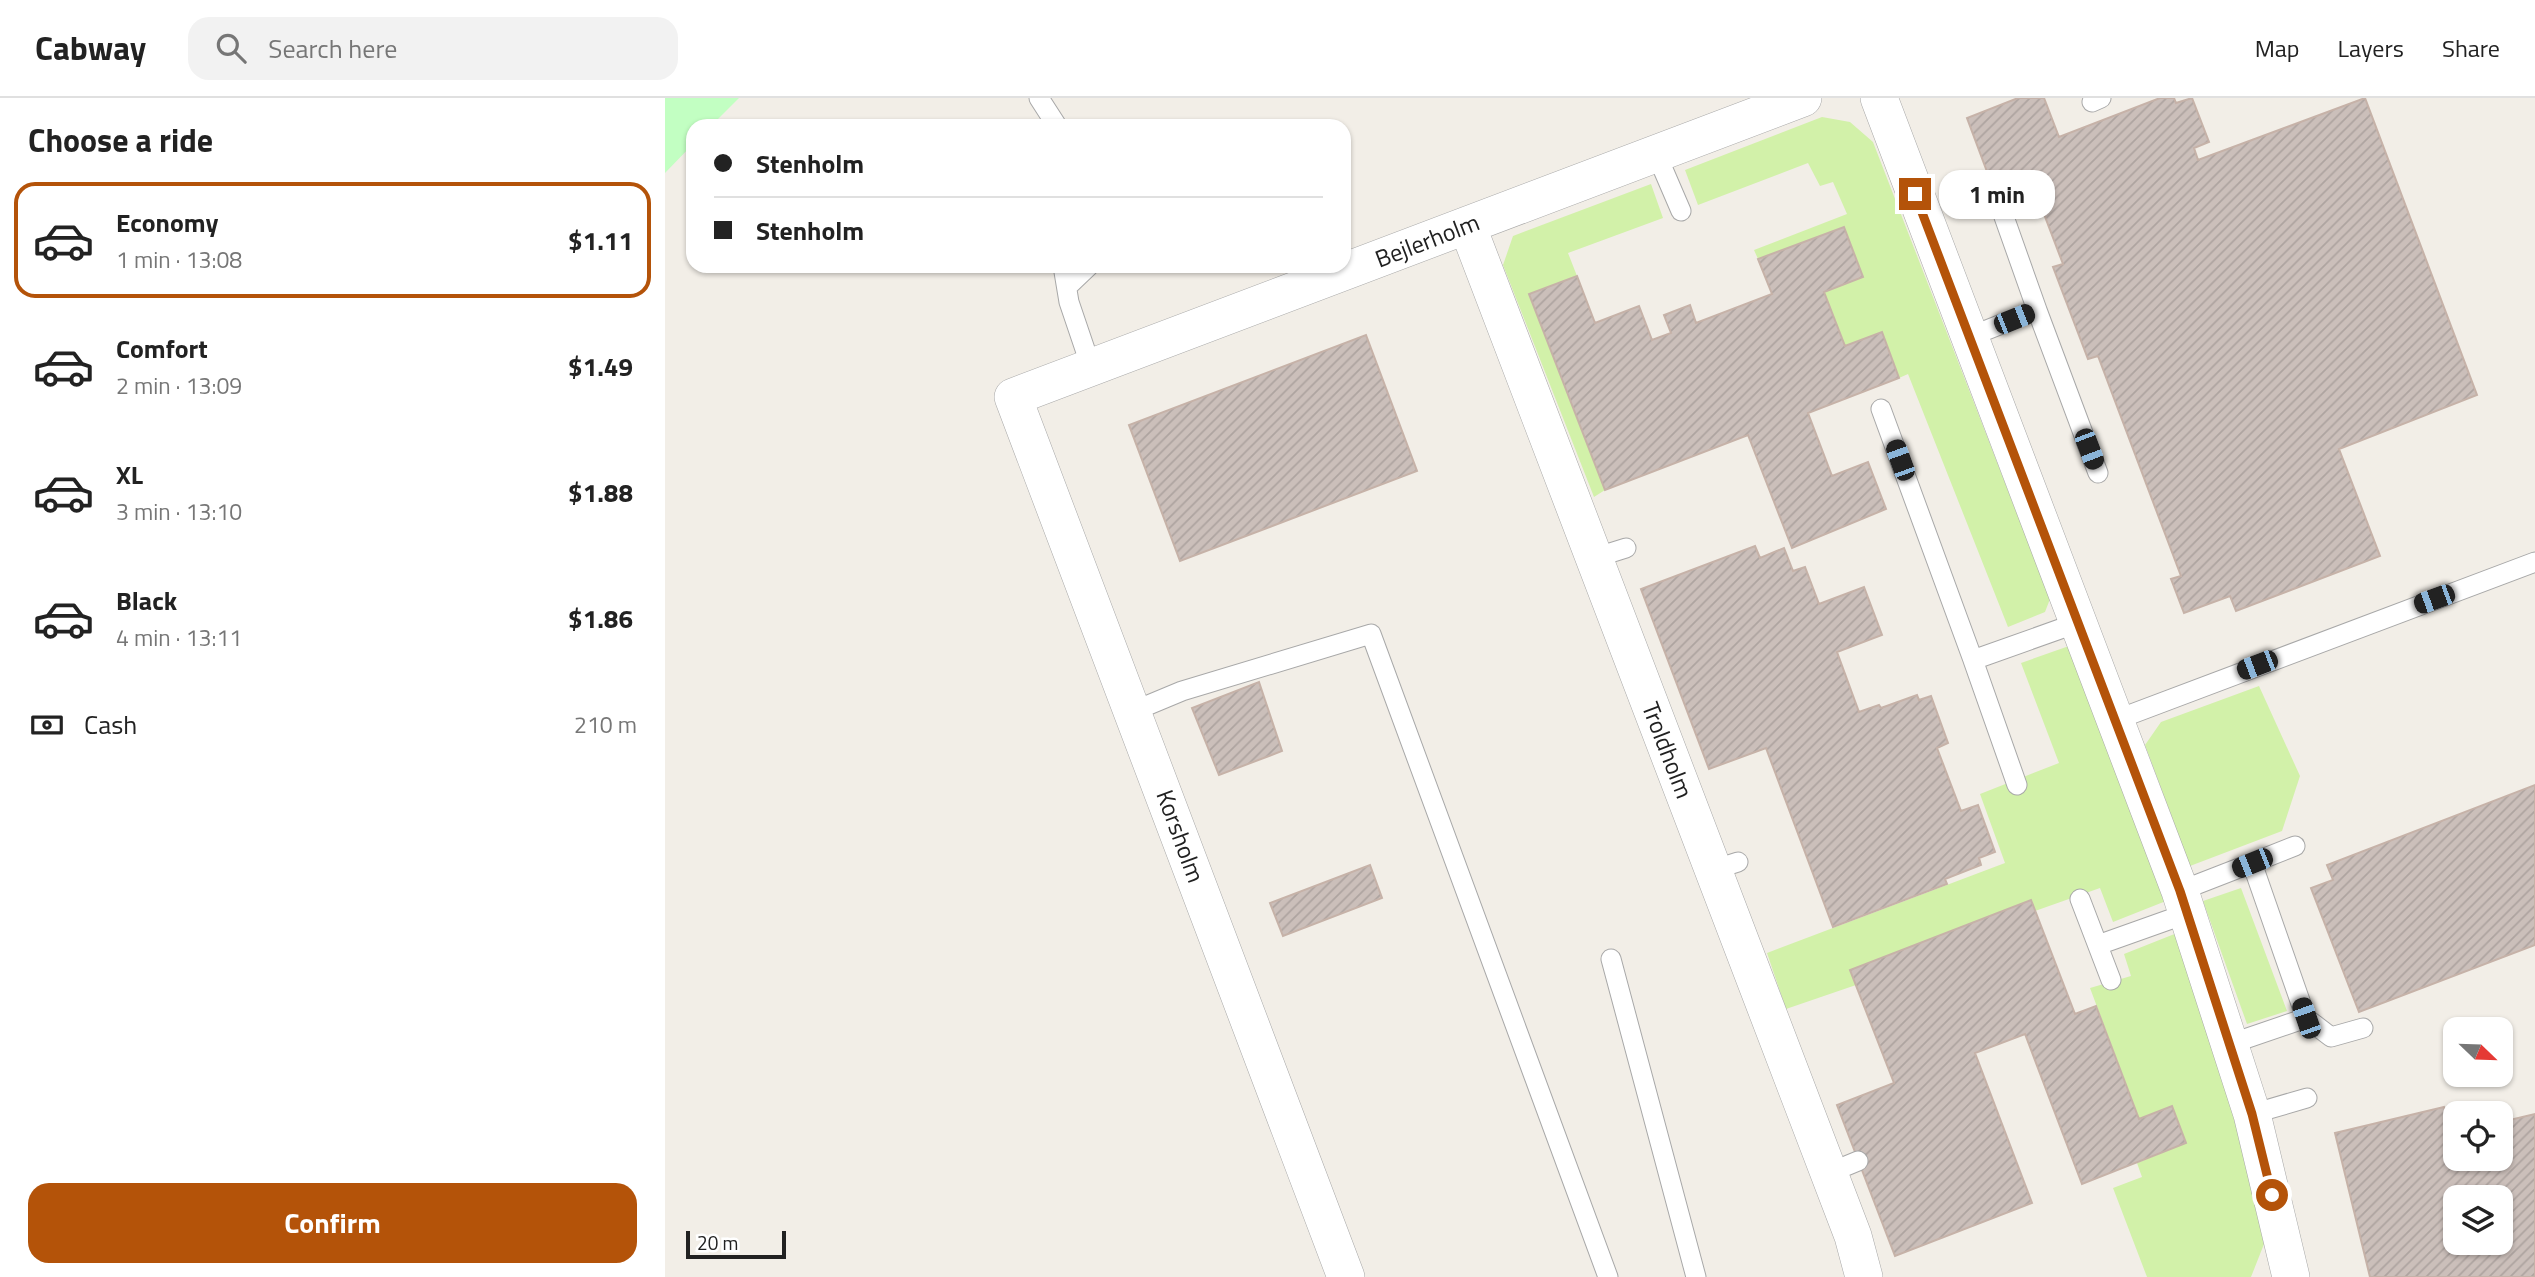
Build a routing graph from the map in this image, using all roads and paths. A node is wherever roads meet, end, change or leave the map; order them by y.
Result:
1 (1039, 98) edge
2 (1803, 98) edge
3 (1879, 98) edge
4 (1052, 119) edge
5 (1656, 153) junction
6 (1997, 197) dead end
7 (1681, 211) dead end
8 (1467, 225) junction
9 (1351, 269) edge
10 (1064, 273) edge
11 (1082, 273) edge
12 (1340, 273) edge
13 (1067, 287) junction
14 (2037, 310) junction
15 (1969, 337) junction
16 (1091, 367) junction
17 (1013, 397) joint
18 (1881, 409) dead end
19 (2098, 472) dead end
20 (2535, 562) edge
21 (2077, 623) junction
22 (1973, 660) junction
23 (1134, 711) junction
24 (2113, 721) junction
25 (2017, 785) dead end
26 (2295, 846) dead end
27 (2252, 863) junction
28 (2080, 899) dead end
29 (2184, 902) junction
30 (2098, 945) junction
31 (1611, 959) dead end
32 (2111, 980) dead end
33 (2306, 1018) junction
34 (2363, 1028) dead end
35 (2231, 1044) junction
36 (2307, 1098) dead end
37 (2252, 1114) junction
38 (1346, 1277) edge
39 (1608, 1277) edge
40 (1696, 1277) edge
41 (1864, 1277) edge
42 (2291, 1277) edge

1 - 4 lane
2 - 5 street, Bejlerholm
3 - 15 street
5 - 7 lane
5 - 8 street, Bejlerholm
6 - 14 lane
8 - 9 street, Bejlerholm
8 - 41 street, Troldholm
10 - 13 lane
11 - 13 lane
12 - 16 street, Bejlerholm
13 - 16 lane
14 - 15 lane
14 - 19 lane
15 - 21 street
16 - 17 street, Bejlerholm
17 - 23 street, Korsholm
18 - 22 lane
20 - 24 lane
21 - 22 lane
21 - 24 street
22 - 25 lane
23 - 38 street, Korsholm
23 - 39 lane
24 - 29 street
26 - 27 lane
27 - 29 lane
27 - 33 lane
28 - 30 lane
29 - 30 lane
29 - 35 street
30 - 32 lane
31 - 40 lane
33 - 34 lane
33 - 35 lane
35 - 37 street
36 - 37 lane
37 - 42 street

